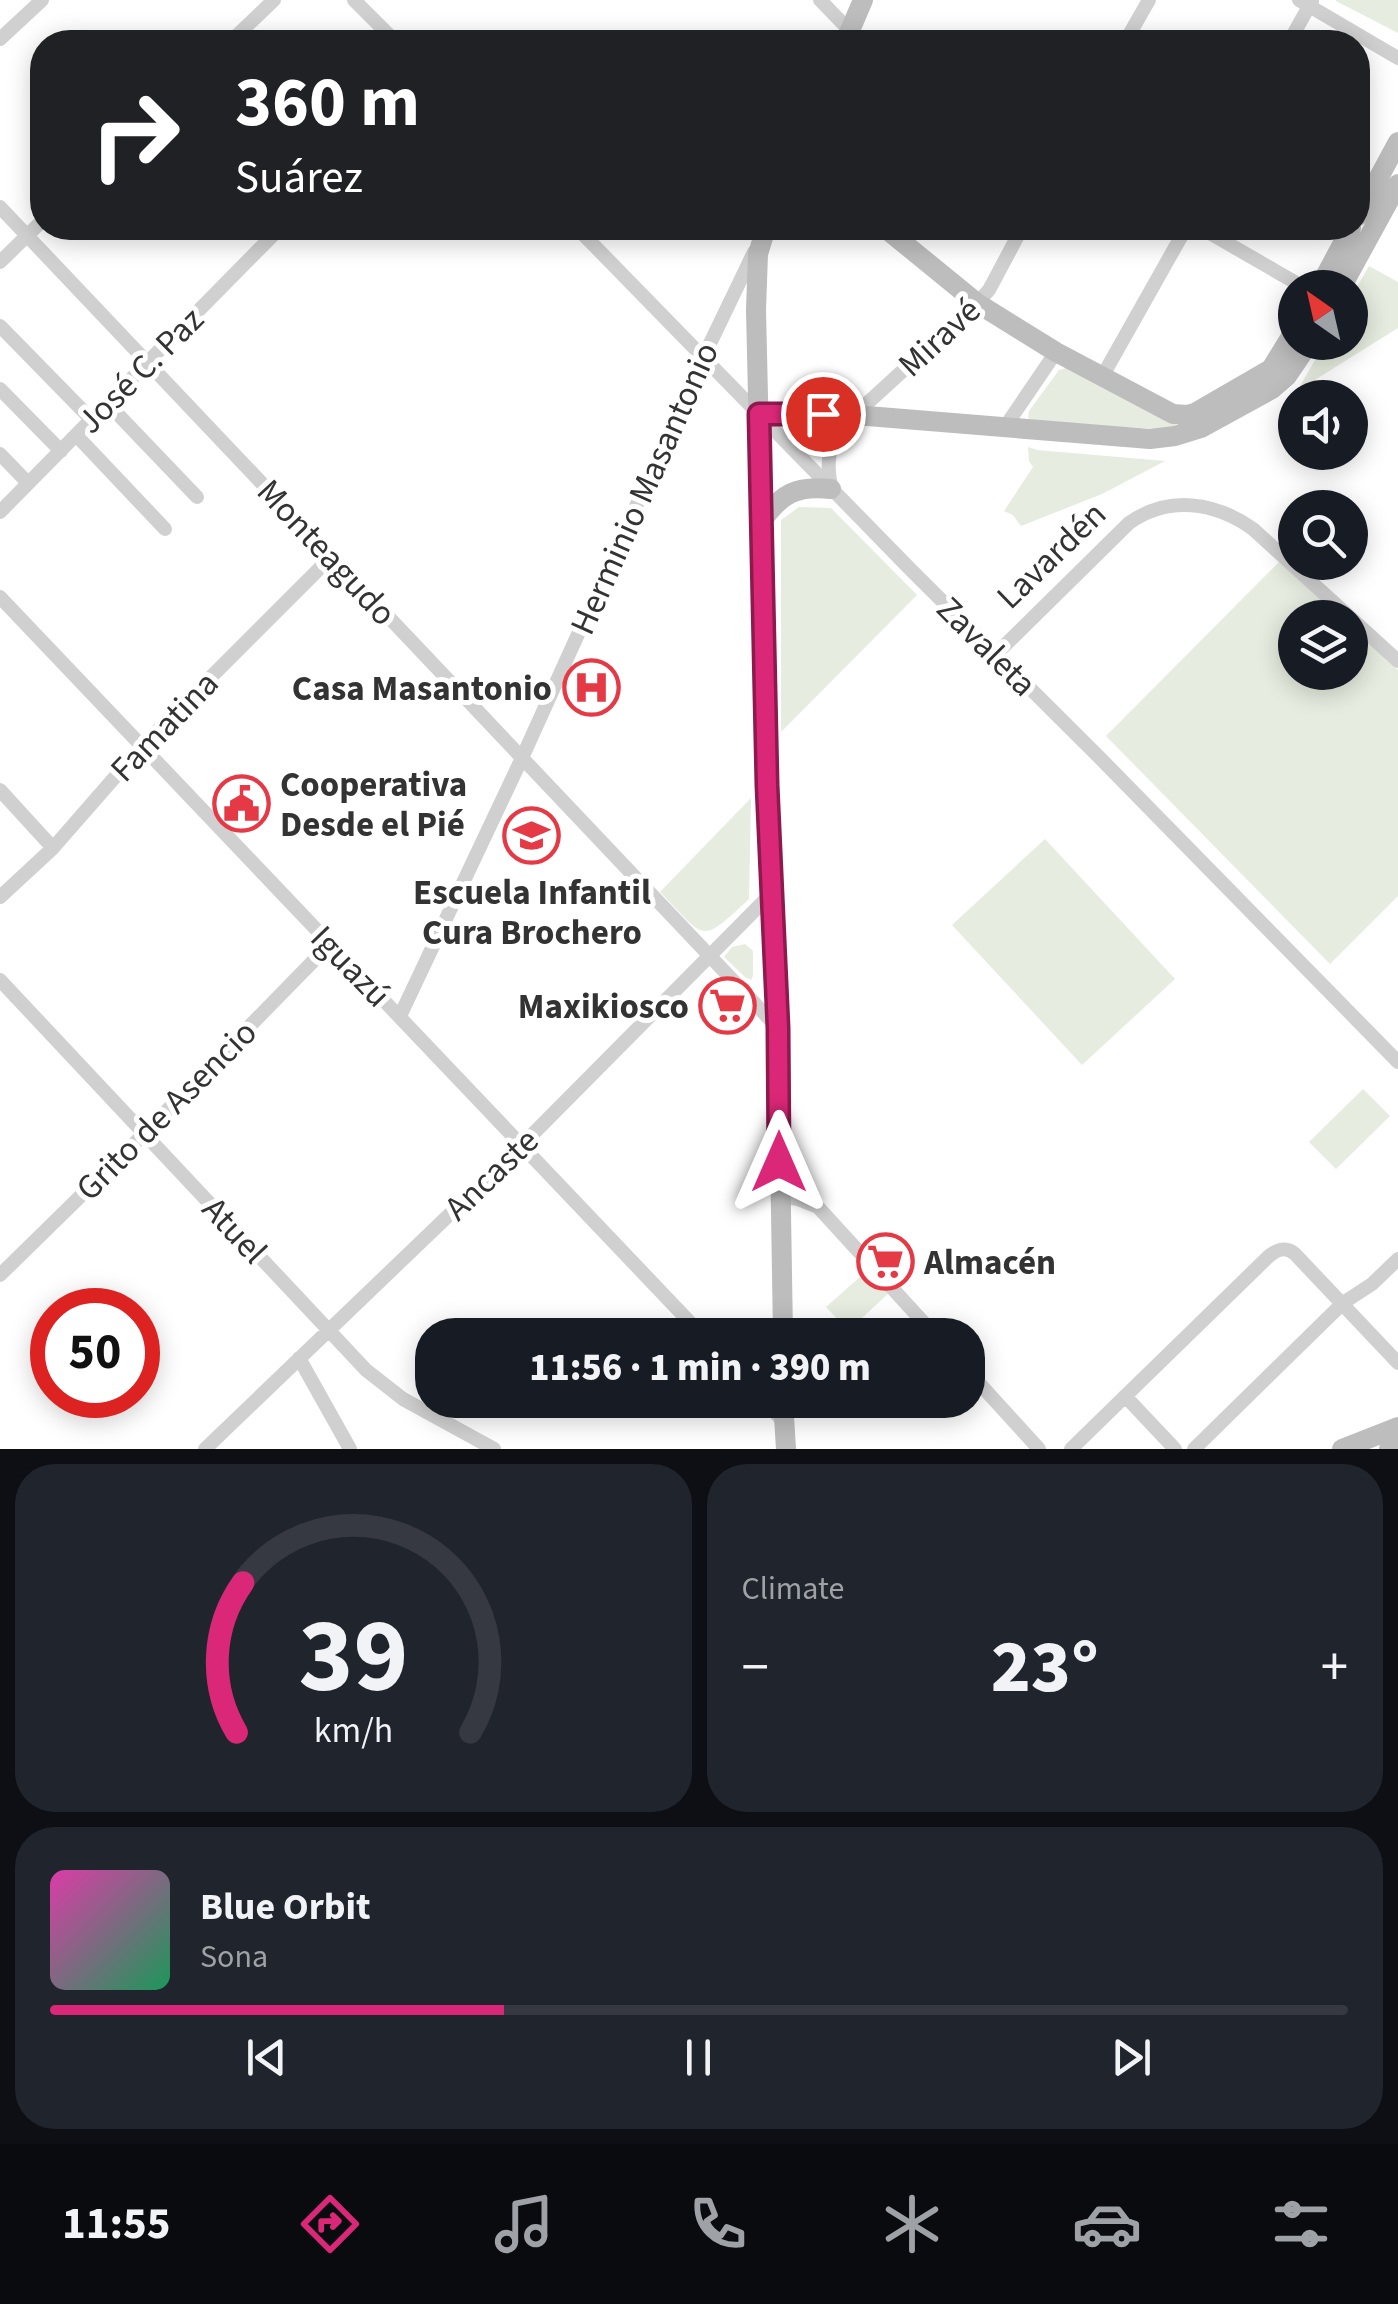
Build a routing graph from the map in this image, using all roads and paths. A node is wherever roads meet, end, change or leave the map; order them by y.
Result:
1 (42, 0) edge
2 (274, 0) edge
3 (354, 0) edge
4 (820, 0) edge
5 (862, 0) edge
6 (1150, 0) edge
7 (1307, 2) edge
8 (243, 30) edge
9 (384, 30) edge
10 (842, 30) edge
11 (850, 30) edge
12 (1132, 30) edge
13 (1294, 30) edge
14 (1352, 30) edge
15 (0, 39) edge
16 (1370, 41) edge
17 (1398, 58) edge
18 (1398, 142) edge
19 (1398, 184) edge
20 (1370, 194) edge
21 (0, 208) edge
22 (30, 233) edge
23 (1370, 235) edge
24 (27, 236) junction
25 (30, 239) edge
26 (31, 240) edge
27 (268, 240) edge
28 (589, 240) edge
29 (759, 240) edge
30 (762, 240) edge
31 (900, 240) edge
32 (1016, 240) edge
33 (1179, 240) edge
34 (1223, 240) edge
35 (1345, 240) edge
36 (1367, 240) edge
37 (0, 262) edge
38 (1329, 270) edge
39 (1351, 270) edge
40 (1278, 272) edge
41 (977, 304) junction
42 (0, 326) edge
43 (1056, 352) junction
44 (704, 356) junction
45 (1278, 357) edge
46 (1298, 360) edge
47 (148, 363) junction
48 (1102, 377) junction
49 (0, 389) edge
50 (108, 404) junction
51 (759, 414) junction
52 (855, 415) junction
53 (92, 420) junction
54 (1005, 428) junction
55 (76, 435) junction
56 (60, 451) junction
57 (0, 454) edge
58 (28, 483) junction
59 (832, 489) junction
60 (197, 497) dead end
61 (0, 512) edge
62 (761, 522) junction
63 (165, 529) dead end
64 (331, 558) junction
65 (0, 597) edge
66 (996, 654) junction
67 (1398, 662) edge
68 (142, 746) junction
69 (522, 758) junction
70 (0, 790) edge
71 (53, 848) junction
72 (771, 894) junction
73 (0, 897) edge
74 (330, 944) junction
75 (709, 957) junction
76 (0, 980) edge
77 (400, 1016) junction
78 (778, 1028) junction
79 (1398, 1062) edge
80 (144, 1134) junction
81 (522, 1145) junction
82 (779, 1196) junction
83 (1398, 1259) edge
84 (0, 1275) edge
85 (1343, 1303) junction
86 (686, 1318) edge
87 (783, 1318) edge
88 (919, 1318) edge
89 (328, 1330) junction
90 (299, 1358) junction
91 (1398, 1363) edge
92 (985, 1389) edge
93 (1125, 1396) junction
94 (780, 1418) edge
95 (784, 1418) edge
96 (784, 1422) junction
97 (1398, 1426) edge
98 (1398, 1446) edge
99 (785, 1448) edge
100 (205, 1449) edge
101 (350, 1449) edge
102 (494, 1449) edge
103 (1038, 1449) edge
104 (1071, 1449) edge
105 (1175, 1449) edge
106 (1194, 1449) edge
107 (1342, 1449) edge
108 (1389, 1449) edge

1 - 15 street
2 - 8 street
3 - 9 street
4 - 10 street
5 - 11 street
6 - 12 street
7 - 13 street
7 - 14 street
16 - 17 street
18 - 20 street
19 - 23 street
21 - 24 street, Monteagudo
22 - 24 street
24 - 25 street, Monteagudo
24 - 37 street
26 - 47 street, Monteagudo
27 - 47 street, José C. Paz
28 - 44 street, Zavaleta
29 - 44 street, Herminio Masantonio
30 - 51 street
31 - 41 street
32 - 41 street, Miravé
33 - 48 street
34 - 40 street
35 - 38 street
36 - 39 street
41 - 43 street
41 - 52 street, Miravé
42 - 53 street
43 - 48 street
43 - 54 street
44 - 51 street, Zavaleta
44 - 69 street, Herminio Masantonio
45 - 48 street
46 - 54 street
47 - 50 street, José C. Paz
47 - 64 street, Monteagudo
49 - 56 street
50 - 53 street, José C. Paz
50 - 60 street
51 - 52 street
51 - 59 street, Zavaleta
51 - 62 street
52 - 54 street
52 - 59 street, Miravé
53 - 55 street, José C. Paz
55 - 56 street, José C. Paz
55 - 63 street
56 - 58 street, José C. Paz
57 - 58 street
58 - 61 street, José C. Paz
59 - 62 street
59 - 66 street, Zavaleta
62 - 72 street
64 - 68 street, Famatina
64 - 69 street, Monteagudo
65 - 68 street, Iguazú
66 - 67 street, Lavardén
66 - 79 street, Zavaleta
68 - 71 street, Famatina
68 - 74 street, Iguazú
69 - 75 street, Monteagudo
69 - 77 street, Herminio Masantonio
70 - 71 street
71 - 73 street, Famatina
72 - 75 street, Ancaste
72 - 78 street
74 - 77 street, Iguazú
74 - 80 street, Grito de Asencio
75 - 78 street, Monteagudo
75 - 81 street, Ancaste
76 - 80 street, Atuel
77 - 81 street, Iguazú
78 - 82 street
80 - 84 street, Grito de Asencio
80 - 89 street, Atuel
81 - 86 street, Iguazú
81 - 89 street, Ancaste
82 - 87 street
82 - 88 street
83 - 85 street
85 - 91 street
85 - 93 street
85 - 106 street
89 - 90 street, Ancaste
89 - 102 street, Atuel
90 - 100 street, Ancaste
90 - 101 street
92 - 103 street
93 - 104 street
93 - 105 street
94 - 96 street
95 - 96 street
96 - 99 street
97 - 107 street
98 - 108 street

